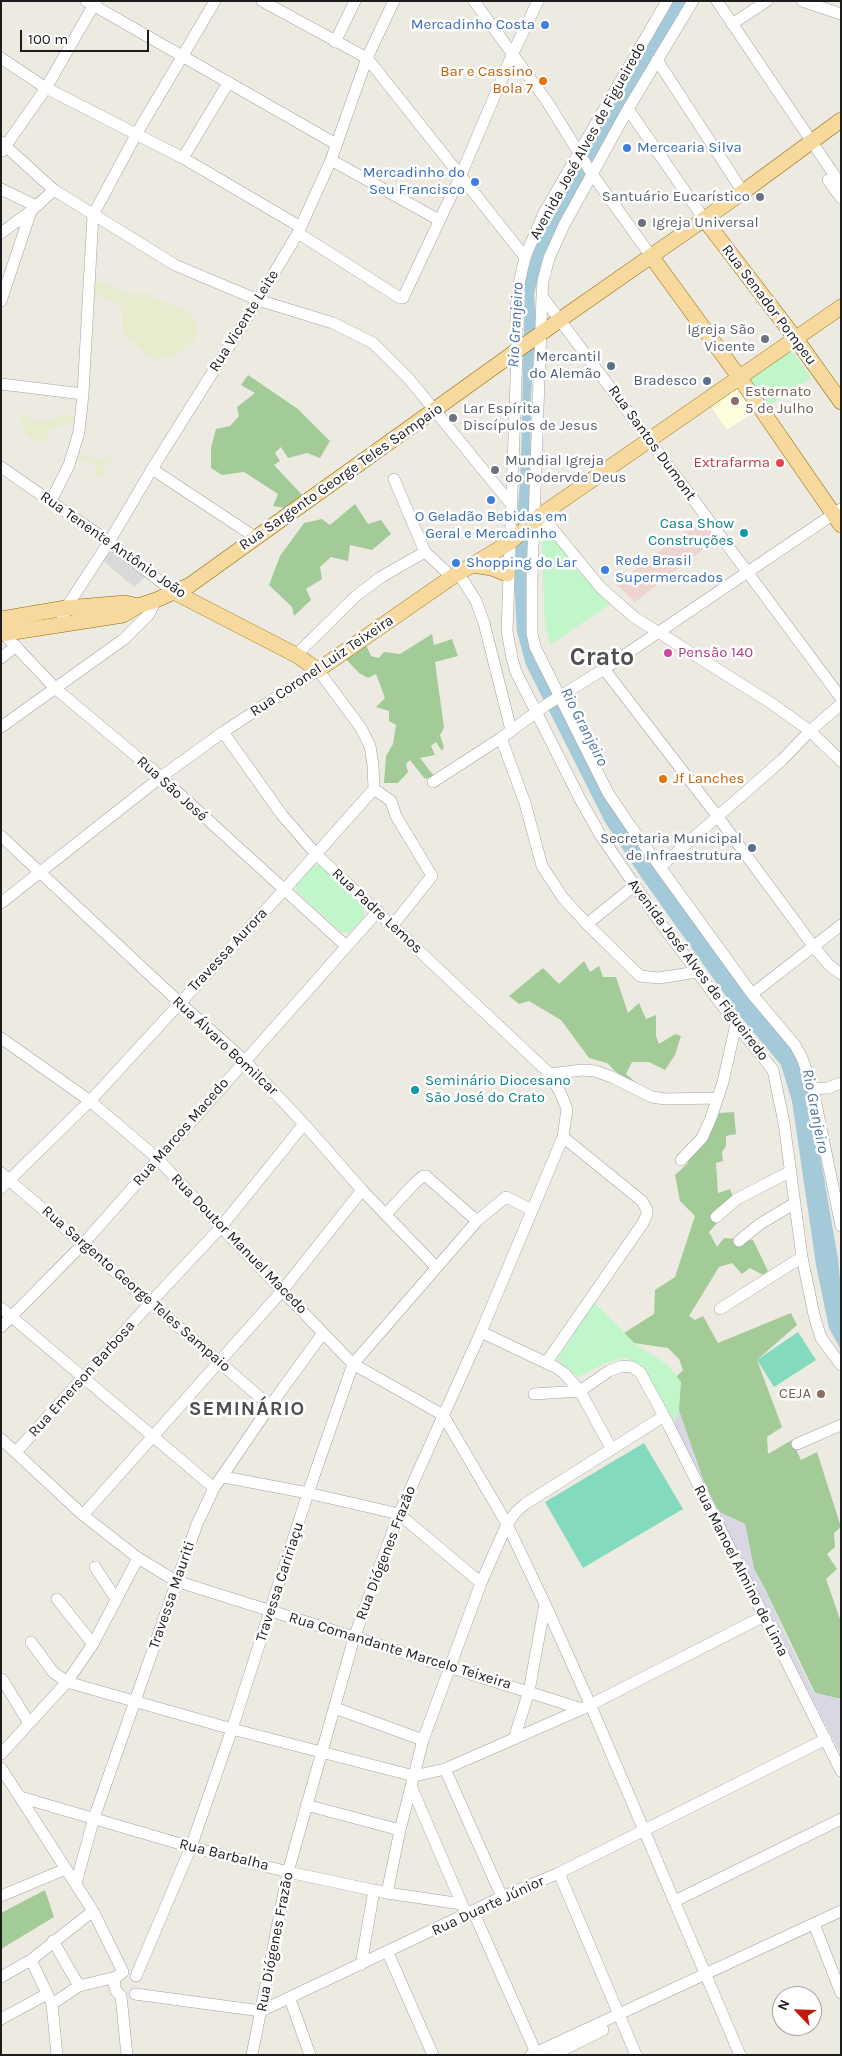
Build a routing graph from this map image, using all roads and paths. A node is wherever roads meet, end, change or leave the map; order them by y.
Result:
1 (215, 1) edge
2 (262, 1) edge
3 (355, 1) edge
4 (394, 1) edge
5 (474, 1) edge
6 (538, 1) edge
7 (667, 1) edge
8 (693, 1) edge
9 (717, 1) edge
10 (767, 1) edge
11 (802, 1) edge
12 (92, 3) edge
13 (841, 14) edge
14 (732, 24) junction
15 (335, 42) junction
16 (513, 54) junction
17 (182, 57) junction
18 (1, 58) edge
19 (367, 58) junction
20 (657, 60) junction
21 (228, 83) junction
22 (46, 88) junction
23 (628, 109) junction
24 (841, 120) edge
25 (137, 133) junction
26 (808, 141) junction
27 (336, 144) junction
28 (2, 147) edge
29 (580, 155) junction
30 (183, 158) junction
31 (331, 160) junction
32 (591, 173) junction
33 (460, 177) junction
34 (841, 185) edge
35 (1, 190) edge
36 (54, 190) junction
37 (743, 192) junction
38 (841, 198) edge
39 (34, 208) junction
40 (93, 215) junction
41 (704, 219) junction
42 (438, 220) junction
43 (298, 230) junction
44 (1, 233) edge
45 (651, 256) junction
46 (524, 257) junction
47 (542, 296) junction
48 (258, 300) junction
49 (1, 301) edge
50 (841, 307) edge
51 (561, 319) junction
52 (540, 335) junction
53 (796, 339) junction
54 (516, 352) junction
55 (739, 377) junction
56 (1, 384) edge
57 (83, 394) junction
58 (841, 402) edge
59 (435, 411) junction
60 (649, 440) junction
61 (1, 467) edge
62 (152, 469) junction
63 (394, 479) dead end
64 (51, 501) junction
65 (511, 504) junction
66 (838, 516) edge
67 (538, 518) junction
68 (255, 537) junction
69 (109, 542) junction
70 (509, 543) junction
71 (425, 552) junction
72 (472, 565) junction
73 (747, 572) junction
74 (507, 574) junction
75 (456, 575) junction
76 (174, 592) junction
77 (156, 600) junction
78 (138, 606) junction
79 (66, 608) junction
80 (1, 619) edge
81 (61, 623) junction
82 (658, 632) junction
83 (3, 633) edge
84 (16, 646) junction
85 (296, 655) junction
86 (1, 658) edge
87 (604, 669) junction
88 (318, 670) junction
89 (56, 689) junction
90 (560, 696) junction
91 (841, 698) edge
92 (841, 704) edge
93 (537, 712) junction
94 (1, 727) edge
95 (512, 730) junction
96 (810, 731) junction
97 (223, 732) junction
98 (501, 738) junction
99 (841, 761) edge
100 (161, 777) junction
101 (433, 782) dead end
102 (374, 788) junction
103 (718, 817) junction
104 (1, 836) edge
105 (316, 854) junction
106 (660, 867) junction
107 (41, 873) junction
108 (634, 886) junction
109 (284, 890) junction
110 (1, 903) edge
111 (378, 911) junction
112 (587, 924) junction
113 (393, 925) junction
114 (841, 926) edge
115 (345, 946) junction
116 (814, 947) junction
117 (697, 972) junction
118 (841, 974) edge
119 (752, 994) junction
120 (179, 1002) junction
121 (736, 1024) junction
122 (1, 1038) edge
123 (244, 1060) junction
124 (550, 1074) junction
125 (841, 1083) edge
126 (813, 1089) junction
127 (717, 1098) junction
128 (90, 1101) junction
129 (304, 1124) junction
130 (563, 1136) junction
131 (157, 1158) junction
132 (681, 1160) dead end
133 (791, 1171) junction
134 (4, 1180) edge
135 (837, 1185) edge
136 (362, 1190) junction
137 (795, 1203) junction
138 (532, 1210) junction
139 (386, 1214) junction
140 (716, 1218) dead end
141 (477, 1221) junction
142 (841, 1226) edge
143 (221, 1227) junction
144 (739, 1241) dead end
145 (83, 1244) junction
146 (802, 1258) junction
147 (436, 1267) junction
148 (282, 1291) junction
149 (151, 1302) junction
150 (1, 1308) edge
151 (720, 1309) dead end
152 (10, 1316) junction
153 (1, 1327) edge
154 (481, 1332) junction
155 (323, 1333) junction
156 (220, 1361) junction
157 (546, 1363) junction
158 (353, 1364) junction
159 (841, 1365) edge
160 (85, 1377) junction
161 (580, 1391) junction
162 (534, 1394) dead end
163 (270, 1406) junction
164 (444, 1415) junction
165 (664, 1416) junction
166 (841, 1425) edge
167 (152, 1436) junction
168 (1, 1439) edge
169 (797, 1444) dead end
170 (611, 1448) junction
171 (16, 1452) junction
172 (224, 1476) junction
173 (214, 1488) junction
174 (308, 1493) junction
175 (399, 1514) junction
176 (83, 1515) junction
177 (507, 1524) junction
178 (138, 1558) junction
179 (95, 1567) dead end
180 (176, 1581) junction
181 (481, 1584) junction
182 (116, 1598) junction
183 (57, 1599) dead end
184 (545, 1604) junction
185 (271, 1612) junction
186 (764, 1616) junction
187 (354, 1638) junction
188 (31, 1642) dead end
189 (93, 1644) junction
190 (451, 1667) junction
191 (2, 1679) edge
192 (67, 1682) junction
193 (529, 1691) junction
194 (135, 1702) junction
195 (586, 1707) junction
196 (335, 1708) junction
197 (29, 1724) junction
198 (232, 1729) junction
199 (514, 1739) junction
200 (826, 1739) junction
201 (423, 1740) junction
202 (1, 1754) edge
203 (321, 1754) junction
204 (1, 1768) edge
205 (445, 1769) junction
206 (841, 1771) edge
207 (412, 1781) junction
208 (20, 1797) junction
209 (306, 1805) junction
210 (94, 1818) junction
211 (841, 1818) edge
212 (400, 1830) junction
213 (643, 1830) junction
214 (191, 1847) junction
215 (66, 1869) junction
216 (288, 1872) junction
217 (559, 1873) junction
218 (76, 1883) junction
219 (374, 1890) junction
220 (387, 1893) junction
221 (1, 1896) edge
222 (502, 1898) junction
223 (675, 1901) junction
224 (462, 1904) junction
225 (94, 1911) junction
226 (841, 1911) edge
227 (470, 1913) junction
228 (841, 1920) edge
229 (815, 1928) junction
230 (53, 1941) junction
231 (388, 1953) junction
232 (31, 1960) junction
233 (362, 1965) junction
234 (119, 1975) junction
235 (136, 1976) junction
236 (706, 1977) junction
237 (1, 1978) edge
238 (78, 1986) junction
239 (841, 1993) edge
240 (135, 1994) junction
241 (121, 1996) junction
242 (49, 1999) junction
243 (290, 1999) junction
244 (261, 2011) junction
245 (620, 2017) junction
246 (1, 2019) edge
247 (577, 2038) junction
248 (535, 2054) edge
249 (57, 2055) edge
250 (127, 2055) edge
251 (252, 2055) edge
252 (310, 2055) edge
253 (433, 2055) edge
254 (553, 2055) edge
255 (636, 2055) edge
256 (740, 2055) edge

1 - 17 street
2 - 15 street
3 - 15 street
4 - 19 street, Rua Vicente Leite
5 - 16 street
6 - 16 street
7 - 29 street, Avenida José Alves de Figueiredo
8 - 20 street, Avenida José Alves de Figueiredo
9 - 14 street
10 - 14 street
11 - 13 street
12 - 17 street
12 - 22 street
14 - 26 street
15 - 19 street
16 - 29 street
16 - 33 street
17 - 21 street
17 - 25 street
18 - 22 street
19 - 27 street, Rua Vicente Leite
19 - 33 street
20 - 23 street, Avenida José Alves de Figueiredo
20 - 37 street
21 - 27 street
21 - 30 street
22 - 25 street
22 - 28 street
23 - 32 street, Avenida José Alves de Figueiredo
23 - 41 street, Rua Senador Pompeu
24 - 26 main road, Rua Sargento George Teles Sampaio
25 - 30 street
25 - 40 street
26 - 34 street
26 - 37 main road, Rua Sargento George Teles Sampaio
26 - 38 street
27 - 31 street, Rua Vicente Leite
28 - 36 street
29 - 32 street
29 - 46 street, Avenida José Alves de Figueiredo
30 - 43 street
31 - 42 street
31 - 43 street, Rua Vicente Leite
32 - 45 street
32 - 47 street
33 - 42 street
33 - 46 street
35 - 39 street
36 - 39 street
36 - 40 street
37 - 41 main road, Rua Sargento George Teles Sampaio
39 - 44 street
39 - 49 street
40 - 48 street
40 - 57 street
41 - 45 main road, Rua Sargento George Teles Sampaio
41 - 53 main road, Rua Senador Pompeu
42 - 43 street
43 - 48 street, Rua Vicente Leite
45 - 51 main road, Rua Sargento George Teles Sampaio
45 - 55 main road
46 - 54 street, Avenida José Alves de Figueiredo
47 - 51 street, Rua Santos Dumont
47 - 52 street, Avenida José Alves de Figueiredo
48 - 59 street
48 - 62 street, Rua Vicente Leite
50 - 53 main road, Rua Coronel Luiz Teixeira
51 - 52 main road, Rua Sargento George Teles Sampaio
51 - 60 street, Rua Santos Dumont
52 - 54 main road, Rua Sargento George Teles Sampaio
52 - 67 street, Avenida José Alves de Figueiredo
53 - 55 main road, Rua Coronel Luiz Teixeira
53 - 58 main road, Rua Senador Pompeu
54 - 59 main road, Rua Sargento George Teles Sampaio
54 - 65 street, Avenida José Alves de Figueiredo
55 - 60 main road, Rua Coronel Luiz Teixeira
55 - 66 main road
56 - 57 street
57 - 64 street
59 - 65 street
59 - 68 main road, Rua Sargento George Teles Sampaio
60 - 67 main road, Rua Coronel Luiz Teixeira
60 - 73 street, Rua Santos Dumont
61 - 64 street, Rua Tenente Antônio João
62 - 68 street
62 - 69 street, Rua Vicente Leite
63 - 71 street
64 - 69 street, Rua Tenente Antônio João
65 - 70 street, Avenida José Alves de Figueiredo
66 - 73 street
67 - 70 main road, Rua Coronel Luiz Teixeira
67 - 82 street
67 - 90 street, Avenida José Alves de Figueiredo
68 - 76 main road, Rua Sargento George Teles Sampaio
69 - 76 street, Rua Tenente Antônio João
69 - 79 street, Rua Vicente Leite
70 - 72 main road, Rua Coronel Luiz Teixeira
70 - 74 street, Avenida José Alves de Figueiredo
71 - 75 street
71 - 85 street
72 - 74 main road
72 - 75 main road, Rua Coronel Luiz Teixeira
73 - 82 street
73 - 91 street, Rua Santos Dumont
74 - 93 street, Avenida José Alves de Figueiredo
75 - 88 main road, Rua Coronel Luiz Teixeira
75 - 95 street
76 - 77 main road, Rua Sargento George Teles Sampaio
76 - 85 main road, Rua Tenente Antônio João
77 - 78 main road, Rua Sargento George Teles Sampaio
77 - 89 street
78 - 79 main road
78 - 81 main road, Rua Sargento George Teles Sampaio
79 - 80 main road
79 - 81 street, Rua Vicente Leite
81 - 83 main road, Rua Sargento George Teles Sampaio
82 - 87 street
82 - 96 street
83 - 84 street, Rua São José
84 - 86 street
84 - 89 street, Rua São José
85 - 88 main road, Rua Tenente Antônio João
87 - 90 street
87 - 103 street
88 - 97 street, Rua Coronel Luiz Teixeira
88 - 102 street, Rua Tenente Antônio João
89 - 94 street
89 - 100 street, Rua São José
90 - 93 street
90 - 106 street, Avenida José Alves de Figueiredo
92 - 96 street
93 - 95 street
93 - 108 street, Avenida José Alves de Figueiredo
95 - 98 street
96 - 99 street
96 - 103 street
97 - 100 street, Rua Coronel Luiz Teixeira
97 - 105 street, Rua Padre Lemos
98 - 101 street
98 - 112 street
100 - 107 street, Rua Coronel Luiz Teixeira
100 - 109 street, Rua São José
102 - 105 street, Travessa Aurora
102 - 113 street
103 - 106 street
103 - 116 street
104 - 107 street, Rua Álvaro Bomilcar
105 - 109 street, Travessa Aurora
105 - 111 street, Rua Padre Lemos
106 - 119 street, Avenida José Alves de Figueiredo
107 - 110 street, Rua Coronel Luiz Teixeira
107 - 120 street, Rua Álvaro Bomilcar
108 - 112 street
108 - 117 street, Avenida José Alves de Figueiredo
109 - 115 street, Rua São José
109 - 120 street, Travessa Aurora
111 - 113 street, Rua Padre Lemos
111 - 115 street, Rua Marcos Macedo
112 - 117 street
113 - 124 street, Rua Padre Lemos
114 - 116 street
115 - 123 street, Rua Marcos Macedo
116 - 118 street
116 - 119 street
117 - 121 street, Avenida José Alves de Figueiredo
119 - 126 street, Avenida José Alves de Figueiredo
120 - 123 street, Rua Álvaro Bomilcar
120 - 128 street, Travessa Aurora
121 - 127 street
121 - 133 street, Avenida José Alves de Figueiredo
122 - 128 street, Rua Doutor Manuel Macedo
123 - 129 street, Rua Álvaro Bomilcar
123 - 131 street, Rua Marcos Macedo
124 - 127 street
124 - 130 street, Rua Diógenes Frazão
125 - 126 street
126 - 135 street, Avenida José Alves de Figueiredo
127 - 132 street
128 - 131 street, Rua Doutor Manuel Macedo
128 - 134 street, Travessa Aurora
129 - 136 street, Rua Álvaro Bomilcar
129 - 143 street, Rua Emerson Barbosa
130 - 138 street, Rua Diógenes Frazão
130 - 157 street
131 - 143 street, Rua Doutor Manuel Macedo
131 - 145 street, Rua Marcos Macedo
133 - 137 street, Avenida José Alves de Figueiredo
133 - 140 street
134 - 145 street, Rua Sargento George Teles Sampaio
135 - 142 street, Avenida José Alves de Figueiredo
136 - 139 street, Rua Álvaro Bomilcar
136 - 148 street
137 - 144 street
137 - 146 street, Avenida José Alves de Figueiredo
138 - 141 street, Travessa Caririaçu
138 - 154 street, Rua Diógenes Frazão
139 - 141 street
139 - 147 street, Rua Álvaro Bomilcar
141 - 147 street, Travessa Caririaçu
143 - 148 street, Rua Doutor Manuel Macedo
143 - 149 street, Rua Emerson Barbosa
145 - 149 street, Rua Sargento George Teles Sampaio
145 - 152 street, Rua Marcos Macedo
146 - 151 street
146 - 159 street, Avenida José Alves de Figueiredo
147 - 158 street, Travessa Caririaçu
148 - 155 street, Rua Doutor Manuel Macedo
148 - 156 street
149 - 156 street, Rua Sargento George Teles Sampaio
149 - 160 street, Rua Emerson Barbosa
150 - 152 street
152 - 153 street, Rua Marcos Macedo
152 - 160 street
154 - 157 street
154 - 164 street, Rua Diógenes Frazão
155 - 158 street, Rua Doutor Manuel Macedo
155 - 163 street, Travessa Mauriti
156 - 163 street, Rua Sargento George Teles Sampaio
156 - 167 street
157 - 161 street
158 - 164 street, Rua Doutor Manuel Macedo
158 - 174 street, Travessa Caririaçu
160 - 167 street
160 - 171 street, Rua Emerson Barbosa
161 - 162 street
161 - 165 street, Rua Manoel Almino de Lima
161 - 170 street
163 - 172 street, Travessa Mauriti
164 - 175 street, Rua Diógenes Frazão
164 - 177 street
165 - 170 street
165 - 186 street, Rua Manoel Almino de Lima
166 - 169 street
167 - 173 street
167 - 176 street
168 - 171 street, Rua Comandante Marcelo Teixeira
170 - 177 street
171 - 176 street, Rua Comandante Marcelo Teixeira
172 - 173 street, Travessa Mauriti
172 - 174 street
173 - 180 street, Travessa Mauriti
174 - 175 street
174 - 185 street, Travessa Caririaçu
175 - 181 street
175 - 187 street, Rua Diógenes Frazão
176 - 178 street, Rua Comandante Marcelo Teixeira
177 - 181 street
177 - 184 street
178 - 180 street, Rua Comandante Marcelo Teixeira
178 - 182 street
179 - 182 street
180 - 185 street, Rua Comandante Marcelo Teixeira
180 - 194 street, Travessa Mauriti
181 - 190 street
182 - 189 street
183 - 189 street
184 - 193 street
184 - 195 street
185 - 187 street, Rua Comandante Marcelo Teixeira
185 - 198 street, Travessa Caririaçu
186 - 195 street
186 - 200 street, Rua Manoel Almino de Lima
187 - 190 street, Rua Comandante Marcelo Teixeira
187 - 196 street, Rua Diógenes Frazão
188 - 192 street
189 - 192 street
190 - 193 street, Rua Comandante Marcelo Teixeira
190 - 201 street
191 - 197 street
192 - 194 street
192 - 197 street
193 - 195 street, Rua Comandante Marcelo Teixeira
193 - 199 street
194 - 198 street
194 - 210 street, Travessa Mauriti
195 - 199 street
195 - 213 street
196 - 201 street
196 - 203 street, Rua Diógenes Frazão
197 - 202 street
198 - 203 street
198 - 214 street, Travessa Caririaçu
199 - 205 street
200 - 206 street, Rua Manoel Almino de Lima
200 - 213 street, Rua Duarte Júnior
201 - 207 street
203 - 207 street
203 - 209 street, Rua Diógenes Frazão
204 - 208 street
205 - 207 street
205 - 222 street
207 - 212 street
207 - 224 street
208 - 210 street, Rua Barbalha
208 - 215 street
209 - 212 street
209 - 216 street, Rua Diógenes Frazão
210 - 214 street, Rua Barbalha
210 - 218 street, Travessa Mauriti
211 - 223 street
212 - 220 street
213 - 217 street, Rua Duarte Júnior
213 - 223 street
214 - 216 street, Rua Barbalha
214 - 235 street, Travessa Caririaçu
215 - 218 street
215 - 221 street
216 - 219 street, Rua Barbalha
216 - 244 street, Rua Diógenes Frazão
217 - 222 street, Rua Duarte Júnior
217 - 245 street
218 - 225 street
219 - 220 street, Rua Barbalha
219 - 233 street
220 - 224 street, Rua Barbalha
222 - 227 street, Rua Duarte Júnior
223 - 236 street
224 - 227 street
225 - 230 street
225 - 234 street
226 - 229 street
227 - 231 street, Rua Duarte Júnior
227 - 248 street
228 - 229 street
229 - 236 street
229 - 239 street
230 - 232 street
230 - 238 street
231 - 233 street, Rua Duarte Júnior
231 - 253 street
232 - 237 street
232 - 242 street
233 - 243 street, Rua Duarte Júnior
234 - 235 street
234 - 238 street
234 - 241 street
235 - 240 street
236 - 245 street
236 - 256 street
238 - 242 street
240 - 241 street
240 - 244 street
241 - 250 street
242 - 246 street
242 - 249 street
243 - 244 street, Rua Duarte Júnior
243 - 252 street
244 - 251 street, Rua Diógenes Frazão
245 - 247 street
245 - 255 street
247 - 248 street
247 - 254 street

